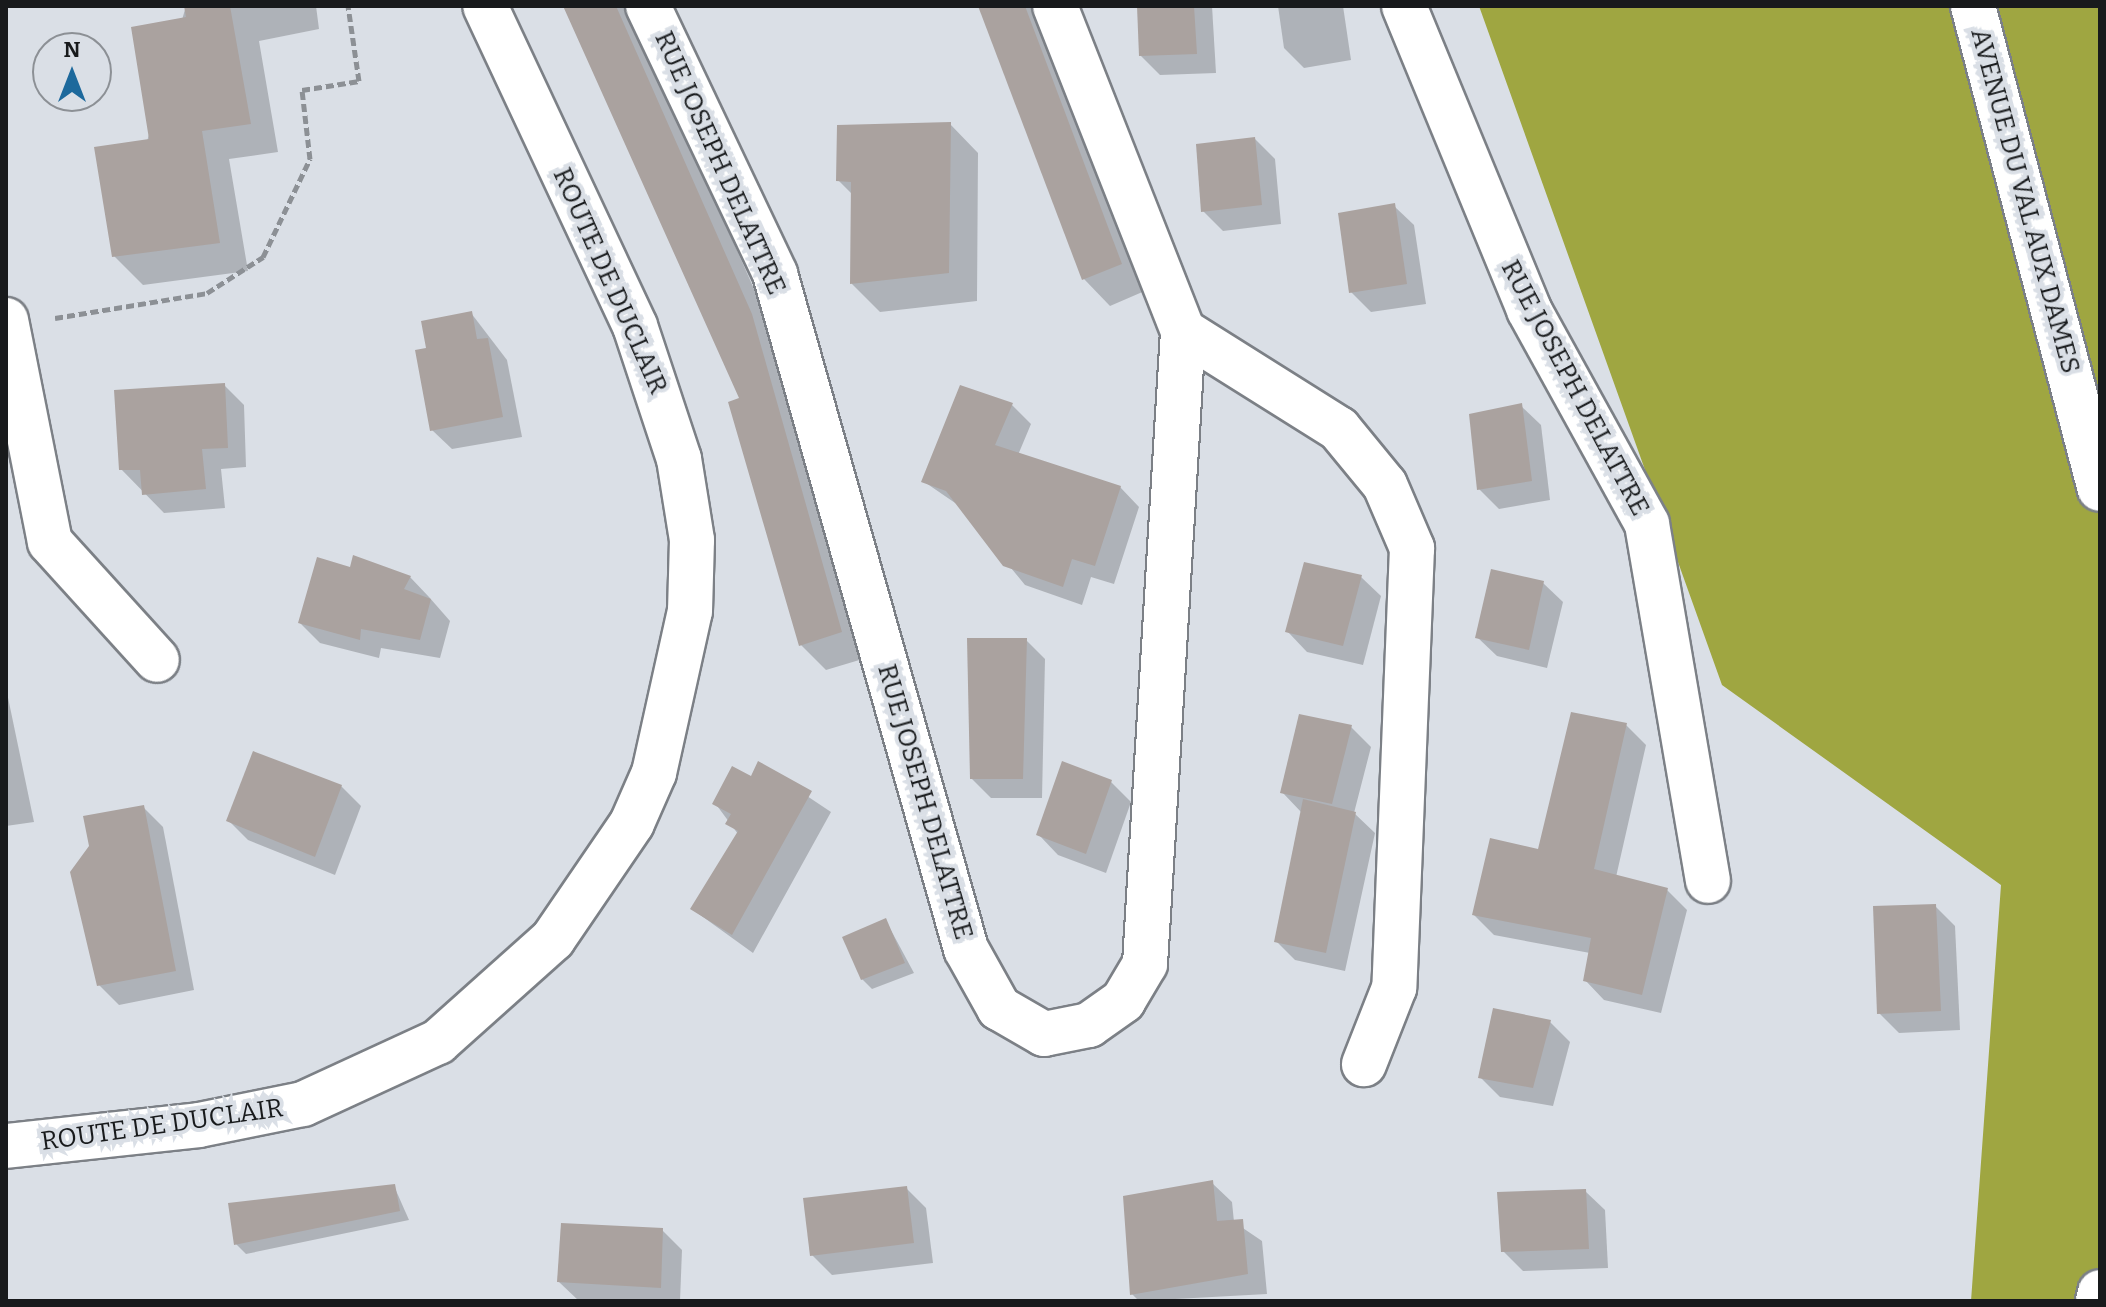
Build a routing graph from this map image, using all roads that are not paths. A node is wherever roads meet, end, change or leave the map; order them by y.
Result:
1 (485, 6) edge
2 (648, 6) edge
3 (1055, 6) edge
4 (1404, 6) edge
5 (1973, 6) edge
6 (22, 320) edge
7 (1183, 331) junction
8 (2100, 489) edge
9 (157, 660) dead end
10 (1708, 881) dead end
11 (1364, 1064) dead end
12 (6, 1146) edge
13 (2100, 1292) edge
14 (2098, 1301) edge

1 - 12 street, ROUTE DE DUCLAIR
2 - 7 street, RUE JOSEPH DELATTRE
3 - 7 street, RUE JOSEPH DELATTRE
4 - 10 street, RUE JOSEPH DELATTRE
5 - 8 street, AVENUE DU VAL AUX DAMES
6 - 9 street
7 - 11 street
13 - 14 street

